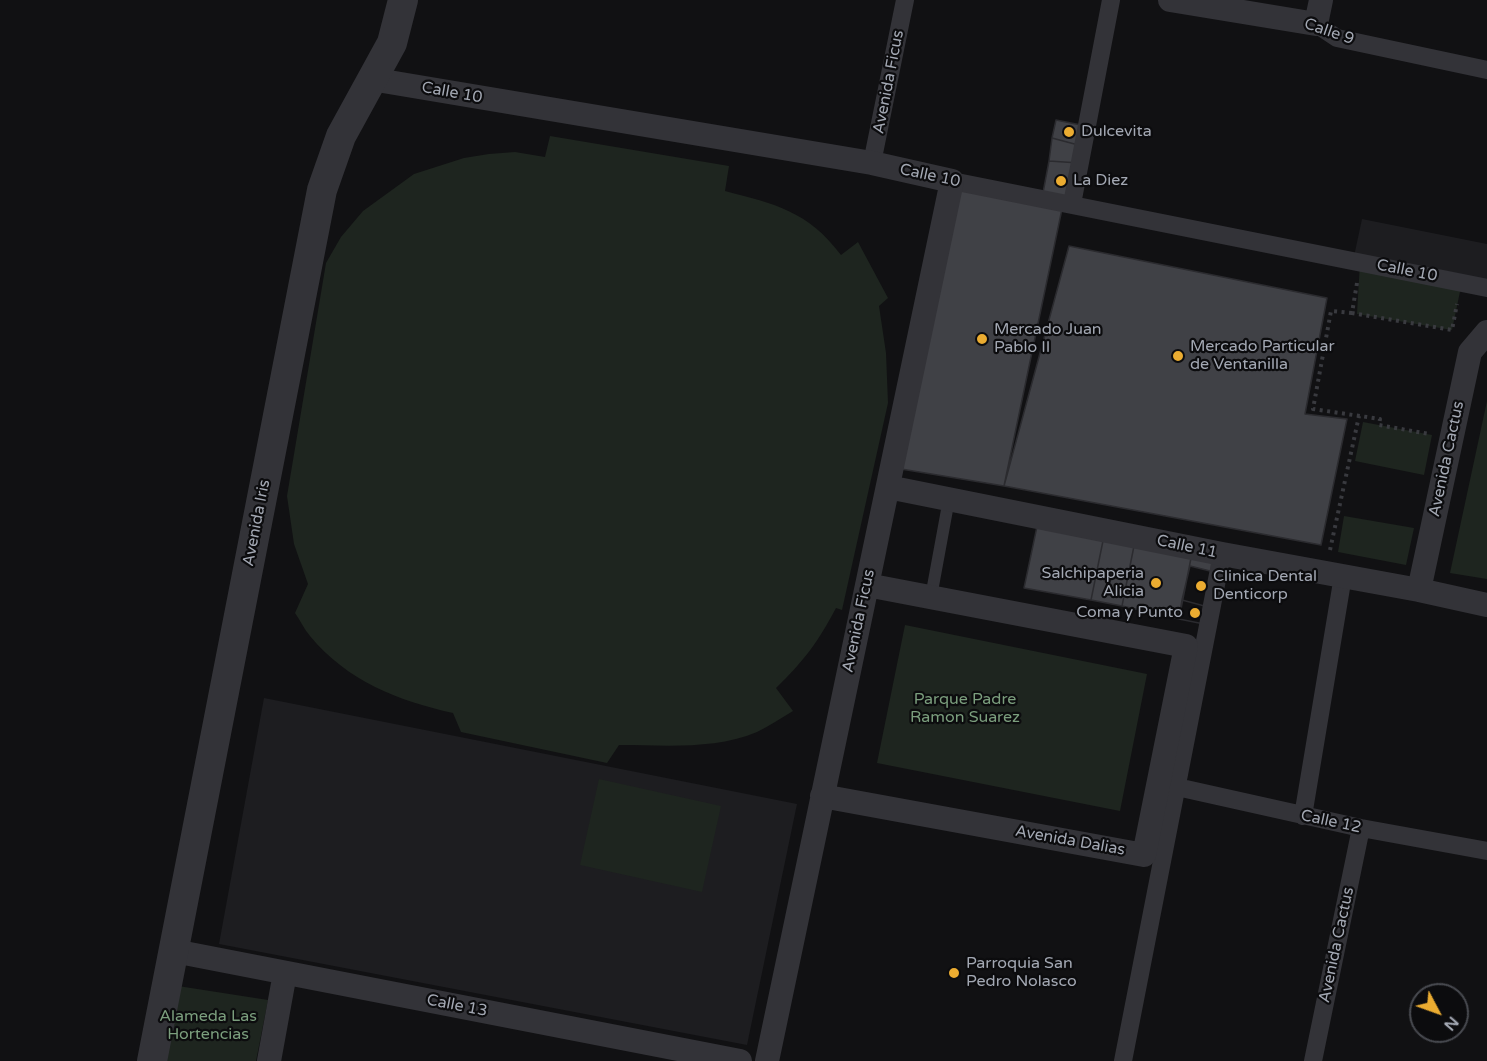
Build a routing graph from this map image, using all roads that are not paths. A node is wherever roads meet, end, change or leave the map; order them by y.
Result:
1 (403, 0) edge
2 (905, 0) edge
3 (1111, 0) edge
4 (1170, 0) edge
5 (1321, 0) edge
6 (1316, 24) junction
7 (1487, 70) edge
8 (371, 79) junction
9 (872, 164) junction
10 (952, 181) junction
11 (1071, 204) junction
12 (1487, 288) edge
13 (1486, 332) edge
14 (888, 487) junction
15 (949, 499) junction
16 (1222, 554) junction
17 (1334, 574) junction
18 (867, 585) junction
19 (1419, 590) junction
20 (932, 597) junction
21 (1487, 605) edge
22 (1177, 787) junction
23 (822, 796) junction
24 (1303, 816) junction
25 (1361, 828) junction
26 (1487, 851) edge
27 (174, 951) junction
28 (285, 973) junction
29 (152, 1061) edge
30 (269, 1061) edge
31 (740, 1061) edge
32 (766, 1061) edge
33 (1123, 1061) edge
34 (1313, 1061) edge

1 - 8 street, Avenida Iris
2 - 9 street, Avenida Ficus
3 - 11 street
4 - 6 street, Calle 9
5 - 6 street
6 - 7 street, Calle 9
8 - 9 street, Calle 10
8 - 27 street, Avenida Iris
9 - 10 street, Calle 10
10 - 11 street, Calle 10
10 - 14 street, Avenida Ficus
11 - 12 street, Calle 10
13 - 19 street, Avenida Cactus
14 - 15 street, Calle 11
14 - 18 street, Avenida Ficus
15 - 16 street, Calle 11
15 - 20 lane
16 - 17 street, Calle 11
16 - 22 street
17 - 19 street, Calle 11
17 - 24 street
18 - 20 street
18 - 23 street, Avenida Ficus
19 - 21 street, Calle 11
20 - 23 street, Avenida Dalias
22 - 24 street, Calle 12
22 - 33 street
23 - 32 street, Avenida Ficus
24 - 25 street, Calle 12
25 - 26 street, Calle 12
25 - 34 street, Avenida Cactus
27 - 28 street, Calle 13
27 - 29 street, Avenida Iris
28 - 30 street
28 - 31 street, Calle 13

